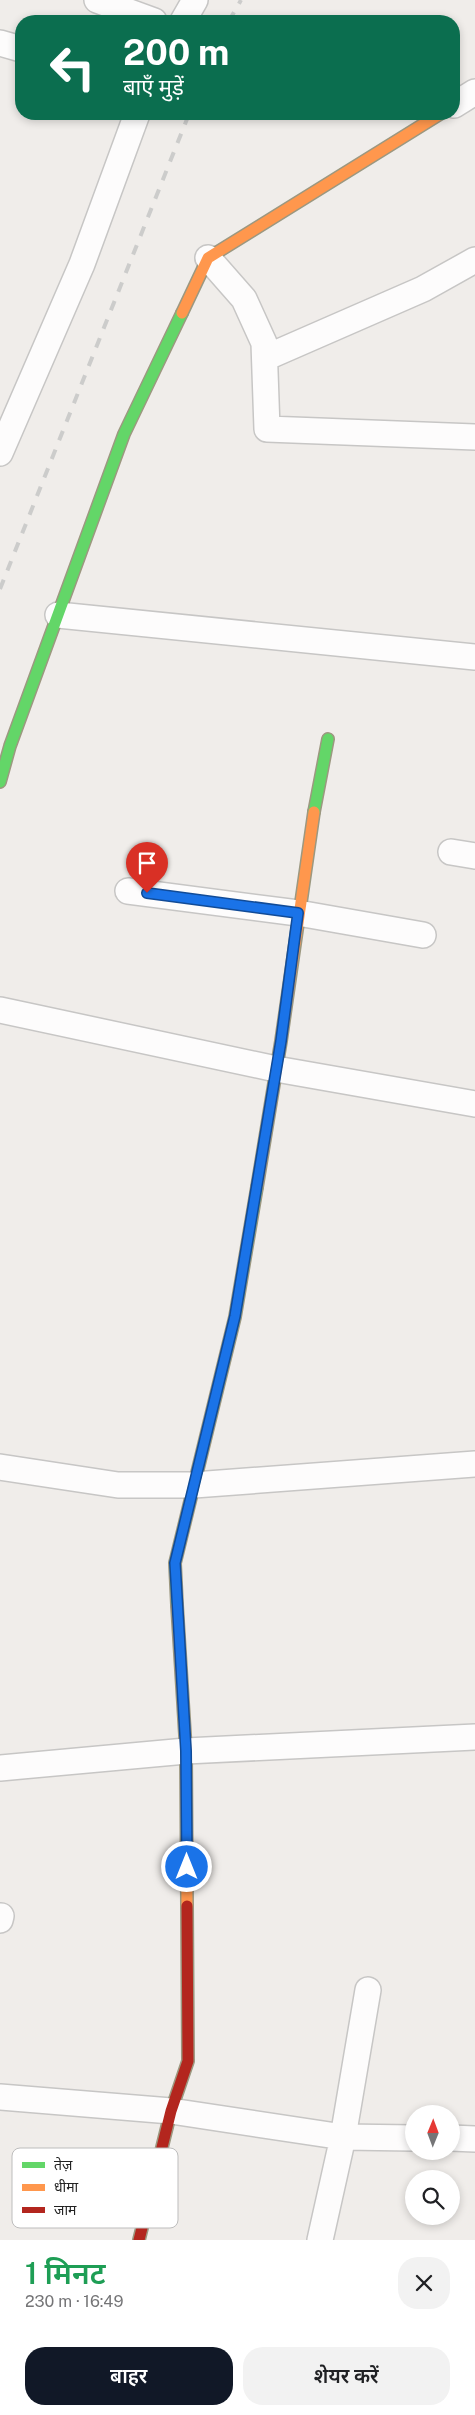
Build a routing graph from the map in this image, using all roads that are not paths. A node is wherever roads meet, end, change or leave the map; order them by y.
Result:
1 (97, 0) edge
2 (196, 0) edge
3 (138, 15) edge
4 (187, 15) edge
5 (0, 43) edge
6 (15, 47) edge
7 (475, 92) edge
8 (460, 102) edge
9 (135, 120) edge
10 (430, 120) edge
11 (208, 258) junction
12 (475, 260) edge
13 (265, 358) junction
14 (475, 437) edge
15 (0, 453) edge
16 (58, 614) junction
17 (475, 657) edge
18 (328, 739) dead end
19 (0, 782) edge
20 (451, 852) dead end
21 (475, 856) edge
22 (128, 891) dead end
23 (298, 913) junction
24 (423, 934) dead end
25 (0, 1010) edge
26 (276, 1069) junction
27 (475, 1104) edge
28 (475, 1464) edge
29 (0, 1467) edge
30 (194, 1486) junction
31 (475, 1737) edge
32 (186, 1751) junction
33 (0, 1768) edge
34 (0, 1916) edge
35 (0, 1920) edge
36 (368, 1990) dead end
37 (0, 2097) edge
38 (171, 2111) junction
39 (343, 2137) junction
40 (405, 2138) edge
41 (460, 2138) edge
42 (475, 2139) edge
43 (162, 2148) edge
44 (320, 2240) edge

1 - 3 street
2 - 4 street
5 - 6 street
7 - 8 street
9 - 15 street
10 - 11 street
11 - 13 street
11 - 16 street
12 - 13 street
13 - 14 street
16 - 17 street
16 - 19 street
18 - 23 street
20 - 21 street
22 - 23 street
23 - 24 street
23 - 26 street
25 - 26 street
26 - 27 street
26 - 30 street
28 - 30 street
29 - 30 street
30 - 32 street
31 - 32 street
32 - 33 street
32 - 38 street
34 - 35 street
36 - 39 street
37 - 38 street
38 - 39 street
38 - 43 street
39 - 40 street
39 - 44 street
41 - 42 street

